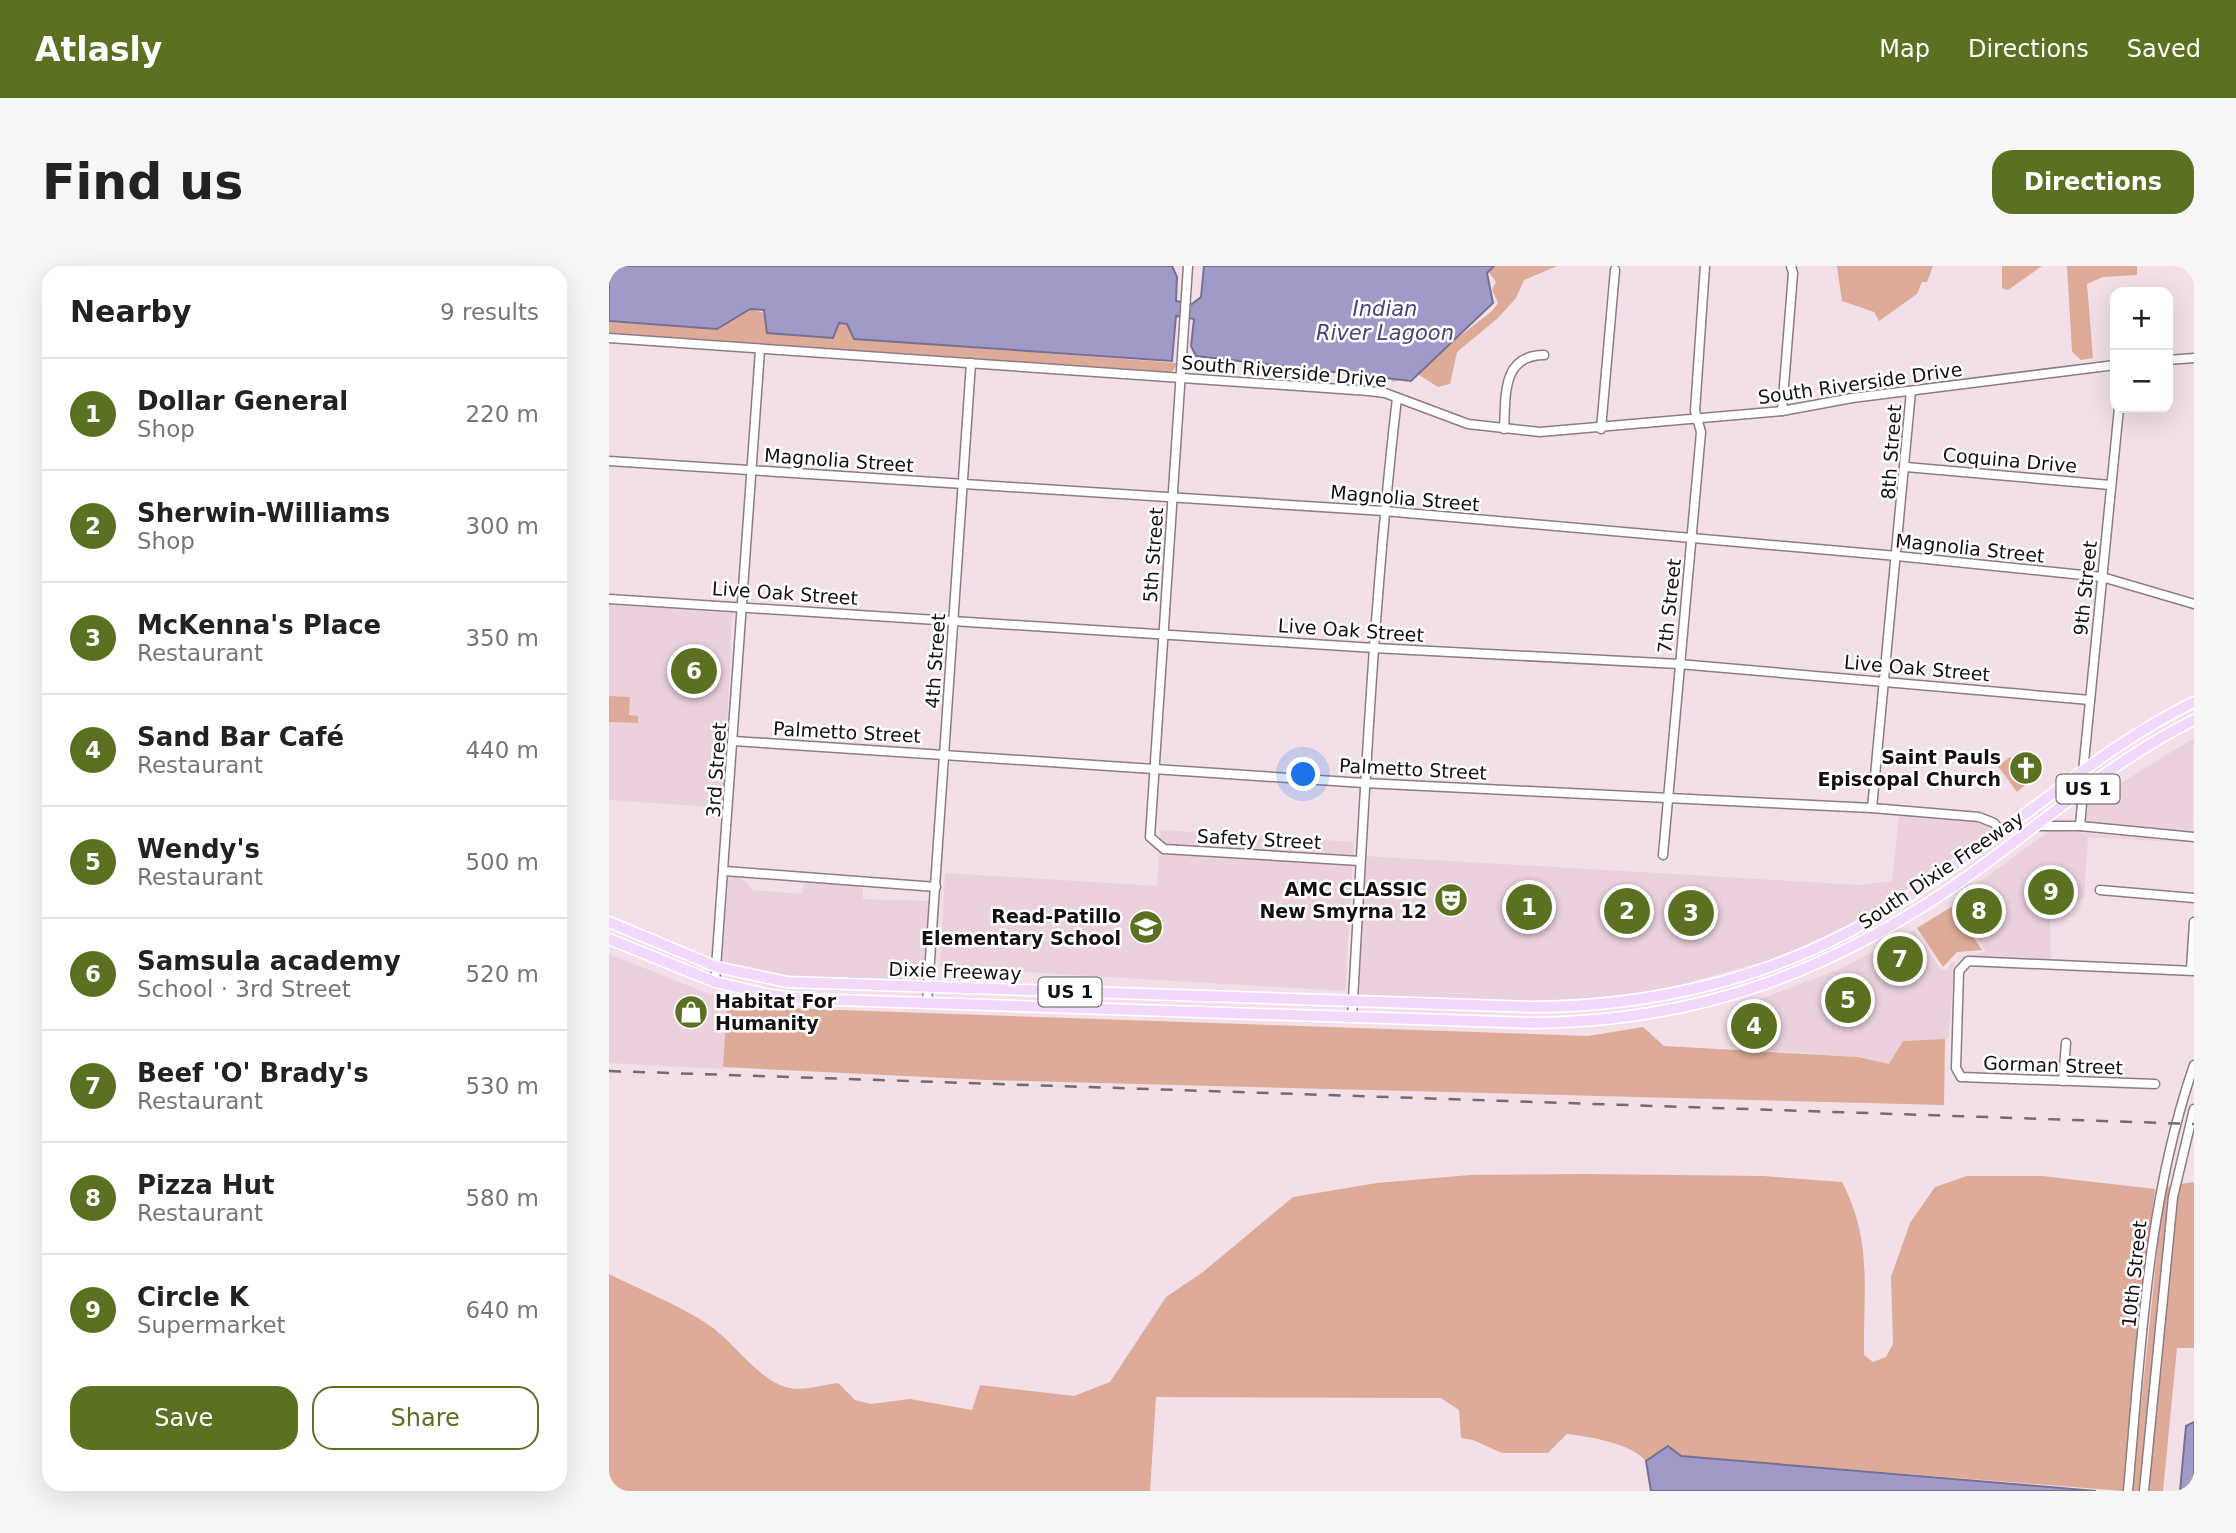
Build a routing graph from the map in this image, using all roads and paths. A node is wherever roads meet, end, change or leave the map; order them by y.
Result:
1 (1188, 266) edge
2 (1705, 266) edge
3 (1791, 266) edge
4 (1615, 270) dead end
5 (609, 338) edge
6 (760, 350) junction
7 (1544, 355) dead end
8 (2194, 359) edge
9 (2173, 360) edge
10 (971, 363) junction
11 (2110, 366) edge
12 (1182, 377) junction
13 (1911, 391) junction
14 (1398, 398) junction
15 (1782, 411) junction
16 (2118, 413) edge
17 (1699, 419) junction
18 (1504, 429) junction
19 (1601, 429) junction
20 (609, 461) edge
21 (1906, 467) junction
22 (752, 470) junction
23 (962, 485) junction
24 (2110, 485) junction
25 (1173, 498) junction
26 (1384, 511) junction
27 (1692, 539) junction
28 (1897, 556) junction
29 (2102, 577) junction
30 (609, 599) edge
31 (2194, 604) edge
32 (743, 606) junction
33 (954, 620) junction
34 (1163, 632) junction
35 (1374, 648) junction
36 (1679, 664) junction
37 (1883, 681) junction
38 (2089, 700) junction
39 (2194, 702) edge
40 (2194, 720) edge
41 (734, 741) junction
42 (945, 753) junction
43 (1154, 769) junction
44 (2083, 772) junction
45 (1364, 783) junction
46 (2083, 792) junction
47 (1666, 796) junction
48 (1872, 807) junction
49 (2024, 815) junction
50 (2037, 826) junction
51 (2080, 826) junction
52 (2001, 831) junction
53 (2194, 837) edge
54 (2012, 844) junction
55 (1157, 845) joint
56 (1663, 855) dead end
57 (1360, 861) junction
58 (1985, 864) junction
59 (725, 871) junction
60 (936, 887) junction
61 (2100, 890) dead end
62 (2194, 897) edge
63 (609, 922) edge
64 (2194, 922) edge
65 (1852, 930) junction
66 (609, 939) edge
67 (1860, 945) junction
68 (1803, 954) junction
69 (717, 967) junction
70 (1810, 969) junction
71 (2193, 971) edge
72 (715, 982) junction
73 (927, 987) junction
74 (1135, 994) junction
75 (1649, 998) junction
76 (1353, 1002) junction
77 (927, 1003) junction
78 (1501, 1006) junction
79 (1135, 1010) junction
80 (1650, 1014) junction
81 (1352, 1017) junction
82 (1500, 1022) junction
83 (2066, 1043) dead end
84 (2194, 1065) edge
85 (2063, 1081) junction
86 (2155, 1084) dead end
87 (2190, 1089) edge
88 (2194, 1110) edge
89 (2166, 1159) junction
90 (2181, 1160) junction
91 (2127, 1491) edge
92 (2144, 1491) edge

1 - 12 street, 5th Street
2 - 17 street, 7th Street
3 - 15 street
4 - 19 street
5 - 6 street, South Riverside Drive
6 - 10 street, South Riverside Drive
6 - 22 street, 3rd Street
7 - 18 street
8 - 9 street
10 - 12 street, South Riverside Drive
10 - 23 street, 4th Street
11 - 13 street, South Riverside Drive
12 - 14 street, South Riverside Drive
12 - 25 street, 5th Street
13 - 15 street, South Riverside Drive
13 - 21 street, 8th Street
14 - 18 street, South Riverside Drive
14 - 26 street
15 - 17 street, South Riverside Drive
16 - 24 street, 9th Street
17 - 19 street, South Riverside Drive
17 - 27 street, 7th Street
18 - 19 street, South Riverside Drive
20 - 22 street, Magnolia Street
21 - 24 street, Coquina Drive
21 - 28 street, 8th Street
22 - 23 street, Magnolia Street
22 - 32 street, 3rd Street
23 - 25 street, Magnolia Street
23 - 33 street, 4th Street
24 - 29 street, 9th Street
25 - 26 street, Magnolia Street
25 - 34 street, 5th Street
26 - 27 street, Magnolia Street
26 - 35 street
27 - 28 street, Magnolia Street
27 - 36 street, 7th Street
28 - 29 street, Magnolia Street
28 - 37 street, 8th Street
29 - 31 street, Magnolia Street
29 - 38 street, 9th Street
30 - 32 street, Live Oak Street
32 - 33 street, Live Oak Street
32 - 41 street, 3rd Street
33 - 34 street, Live Oak Street
33 - 42 street, 4th Street
34 - 35 street, Live Oak Street
34 - 43 street, 5th Street
35 - 36 street, Live Oak Street
35 - 45 street
36 - 37 street, Live Oak Street
36 - 47 street, 7th Street
37 - 38 street, Live Oak Street
37 - 48 street, 8th Street
38 - 44 street, 9th Street
39 - 44 main road, South Dixie Freeway / US 1
40 - 46 main road, South Dixie Freeway / US 1
41 - 42 street, Palmetto Street
41 - 59 street, 3rd Street
42 - 43 street, Palmetto Street
42 - 60 street, 4th Street
43 - 45 street, Palmetto Street
43 - 55 street, 5th Street
44 - 49 main road, South Dixie Freeway / US 1
45 - 47 street, Palmetto Street
45 - 57 street
46 - 50 main road, South Dixie Freeway / US 1
46 - 51 street
47 - 48 street, Palmetto Street
47 - 56 street, 7th Street
48 - 52 street, Palmetto Street
49 - 52 main road, South Dixie Freeway / US 1
49 - 54 main road
50 - 51 street
50 - 54 main road, South Dixie Freeway / US 1
51 - 53 street
52 - 58 main road
52 - 65 main road, South Dixie Freeway / US 1
54 - 58 main road, South Dixie Freeway / US 1
55 - 57 street, Safety Street
57 - 76 street
58 - 67 main road, South Dixie Freeway / US 1
59 - 60 street
59 - 69 street, 3rd Street
60 - 73 street, 4th Street
61 - 62 street
63 - 69 main road, Dixie Freeway / US 1
64 - 71 street
65 - 67 street
65 - 68 main road, South Dixie Freeway / US 1
66 - 72 main road, Dixie Freeway / US 1
67 - 70 main road, South Dixie Freeway / US 1
68 - 70 street
68 - 75 main road, South Dixie Freeway / US 1
69 - 72 street, 3rd Street
69 - 73 main road, Dixie Freeway / US 1
70 - 80 main road, South Dixie Freeway / US 1
71 - 85 street, Gorman Street
72 - 77 main road, Dixie Freeway / US 1
73 - 74 main road, Dixie Freeway / US 1
73 - 77 street, 4th Street
74 - 76 main road, Dixie Freeway / US 1
74 - 79 street
75 - 78 main road, South Dixie Freeway / US 1
75 - 80 street
76 - 78 main road, South Dixie Freeway / US 1
76 - 81 street
77 - 79 main road, Dixie Freeway / US 1
78 - 82 street
79 - 81 main road, Dixie Freeway / US 1
80 - 82 main road, South Dixie Freeway / US 1
81 - 82 main road, South Dixie Freeway / US 1
83 - 85 street
84 - 87 street, 10th Street
85 - 86 street, Gorman Street
87 - 89 street, 10th Street
88 - 90 street, 10th Street
89 - 90 street
89 - 91 street, 10th Street
90 - 92 street, 10th Street

